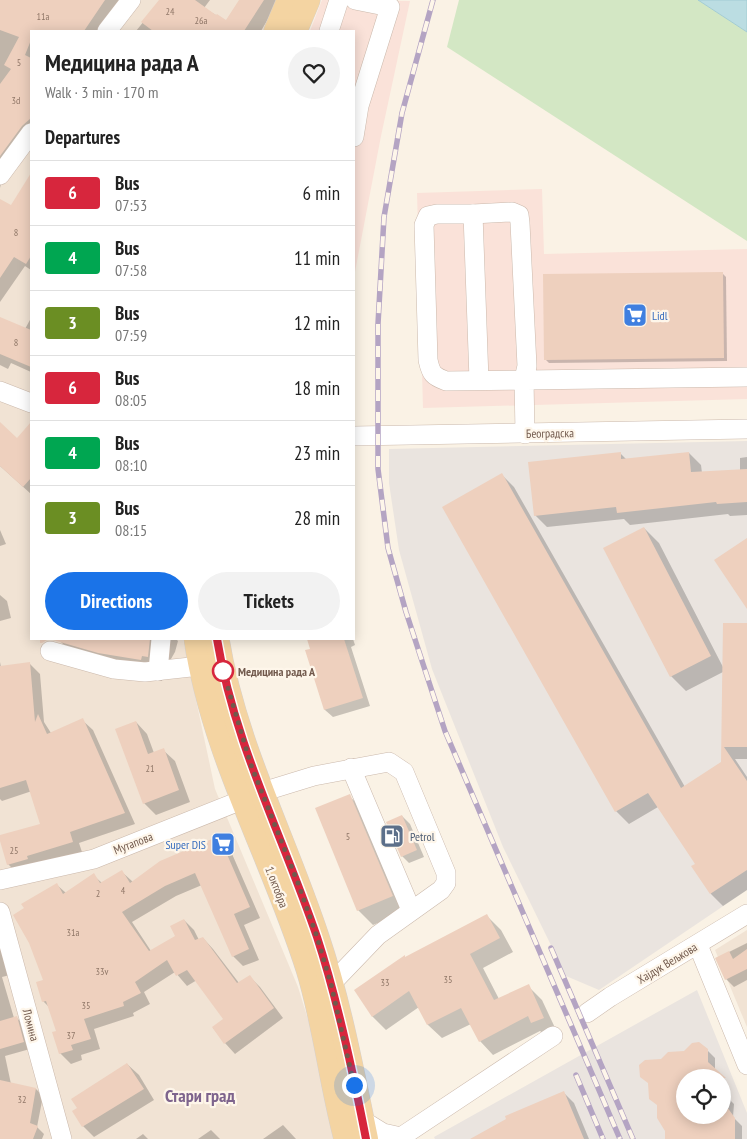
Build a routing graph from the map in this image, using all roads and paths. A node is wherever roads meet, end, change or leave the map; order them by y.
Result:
1 (131, 0) edge
2 (289, 0) edge
3 (308, 0) edge
4 (339, 0) edge
5 (355, 0) edge
6 (108, 30) edge
7 (276, 30) edge
8 (295, 30) edge
9 (329, 30) edge
10 (355, 131) edge
11 (30, 134) edge
12 (0, 175) edge
13 (473, 214) junction
14 (747, 377) edge
15 (524, 378) junction
16 (479, 380) junction
17 (0, 391) edge
18 (30, 403) edge
19 (747, 429) edge
20 (525, 434) junction
21 (355, 436) edge
22 (161, 640) edge
23 (196, 640) edge
24 (217, 640) edge
25 (50, 651) dead end
26 (200, 666) junction
27 (158, 671) junction
28 (351, 768) junction
29 (253, 795) junction
30 (0, 880) edge
31 (412, 910) junction
32 (0, 912) edge
33 (747, 914) edge
34 (698, 945) junction
35 (331, 984) junction
36 (586, 1013) dead end
37 (553, 1036) dead end
38 (747, 1066) edge
39 (364, 1130) edge
40 (400, 1138) edge
41 (62, 1139) edge
42 (346, 1139) edge

1 - 6 street
2 - 7 main road
3 - 8 main road
4 - 9 street
5 - 10 street
11 - 12 street
13 - 15 street
13 - 16 street
13 - 16 street
14 - 15 street
15 - 16 street
15 - 20 street
17 - 18 street
19 - 20 street, Београдска
20 - 21 street, Београдска
22 - 27 street
23 - 26 main road, 1. октобра
24 - 29 main road, 1. октобра
25 - 27 street
26 - 27 street
26 - 29 main road, 1. октобра
28 - 29 street, Мутапова
28 - 31 street
28 - 31 street, Мутапова
29 - 30 street, Мутапова
29 - 35 main road, 1. октобра
29 - 42 main road, 1. октобра
31 - 35 street, Мутапова
32 - 41 street, Ломина
33 - 34 street, Хајдук Вељкова
34 - 36 street, Хајдук Вељкова
34 - 38 street
35 - 39 main road, 1. октобра
37 - 40 street
39 - 40 street

